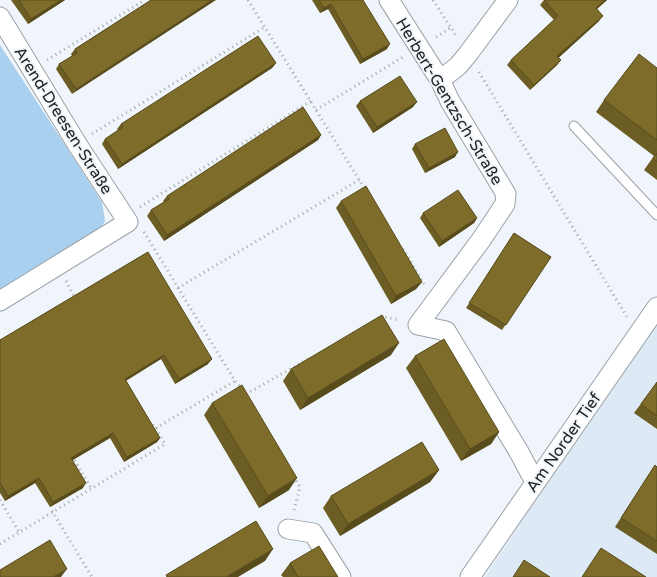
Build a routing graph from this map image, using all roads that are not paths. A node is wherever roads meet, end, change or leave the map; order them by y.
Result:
1 (389, 0) edge
2 (508, 0) edge
3 (0, 17) edge
4 (440, 80) junction
5 (574, 126) dead end
6 (657, 215) edge
7 (0, 301) edge
8 (657, 308) edge
9 (535, 482) junction
10 (288, 529) road end
11 (341, 577) edge
12 (470, 577) edge

1 - 4 street, Herbert-Gentzsch-Straße
2 - 4 street
3 - 7 street, Arend-Dreesen-Straße
4 - 9 street, Herbert-Gentzsch-Straße
5 - 6 lane
8 - 9 street, Am Norder Tief
9 - 12 street, Am Norder Tief
10 - 11 street

